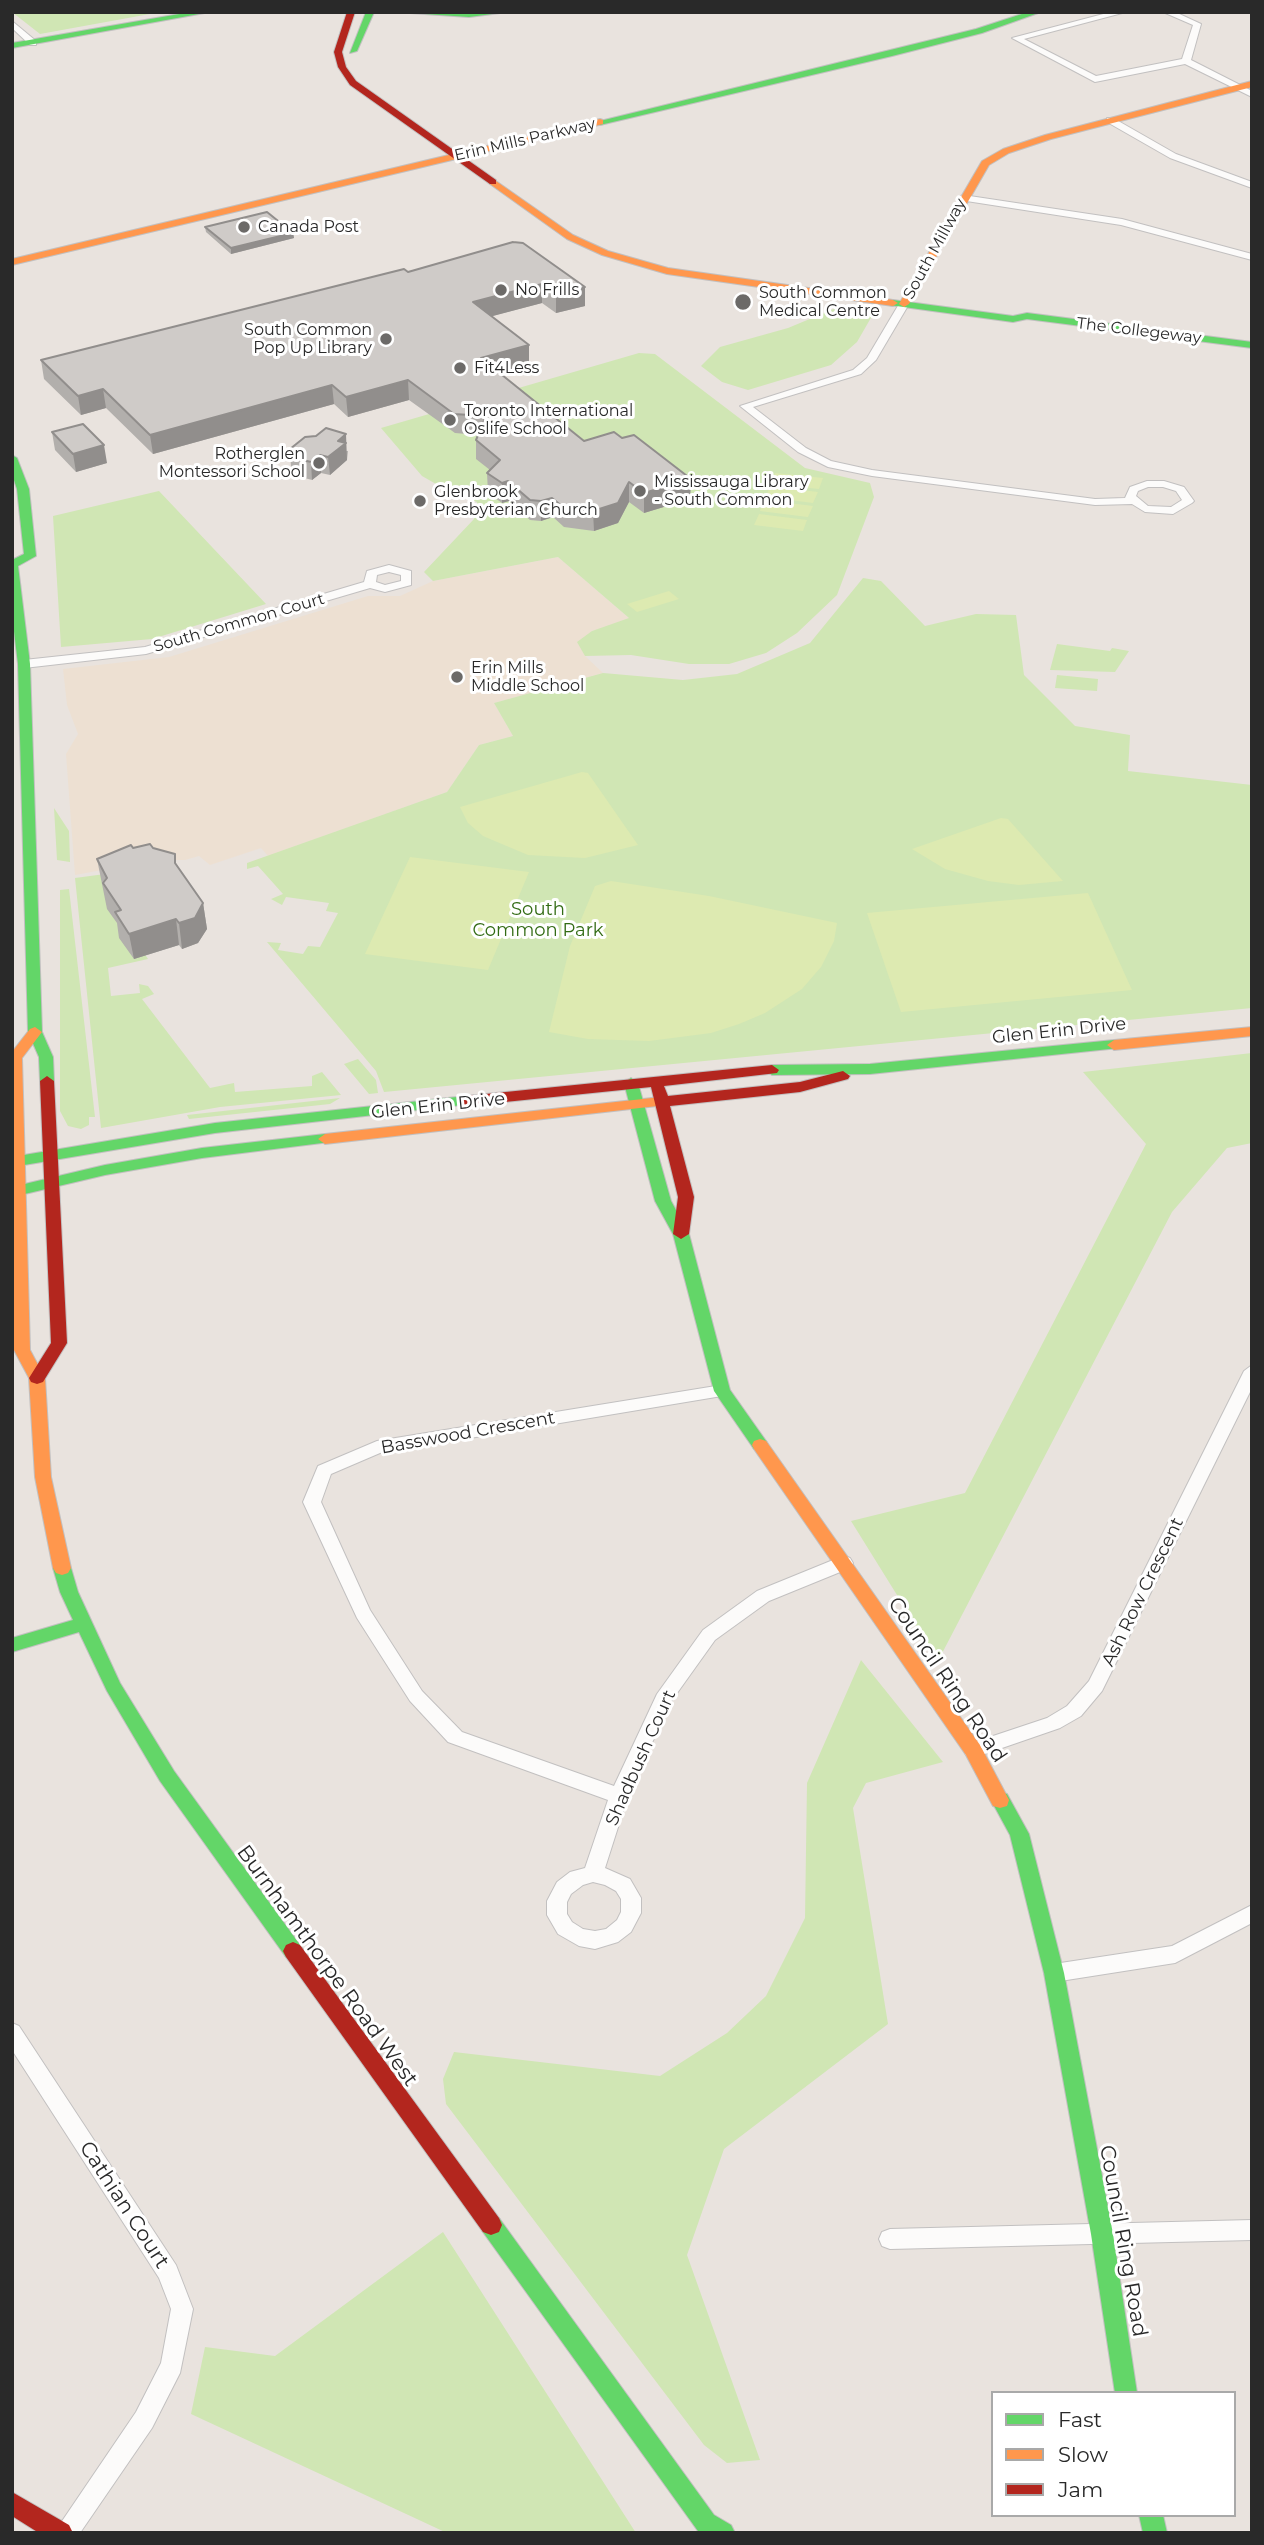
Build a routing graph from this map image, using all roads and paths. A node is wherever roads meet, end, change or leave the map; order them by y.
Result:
1 (206, 12) edge
2 (351, 12) edge
3 (370, 12) edge
4 (399, 12) edge
5 (504, 12) edge
6 (1002, 12) edge
7 (1037, 12) edge
8 (1122, 12) edge
9 (1167, 12) edge
10 (12, 23) edge
11 (33, 43) junction
12 (12, 46) edge
13 (1186, 61) junction
14 (1247, 88) edge
15 (1110, 120) junction
16 (456, 150) junction
17 (1252, 185) edge
18 (963, 198) junction
19 (12, 248) edge
20 (1252, 257) edge
21 (12, 262) edge
22 (907, 300) junction
23 (1252, 345) edge
24 (12, 458) edge
25 (1132, 501) junction
26 (13, 563) edge
27 (370, 584) dead end
28 (24, 664) junction
29 (1252, 1031) edge
30 (35, 1032) junction
31 (870, 1069) junction
32 (657, 1081) junction
33 (631, 1083) junction
34 (662, 1102) junction
35 (637, 1104) junction
36 (50, 1156) junction
37 (15, 1162) edge
38 (51, 1183) junction
39 (15, 1191) edge
40 (681, 1234) junction
41 (1252, 1370) edge
42 (37, 1378) junction
43 (722, 1391) junction
44 (844, 1563) junction
45 (85, 1623) junction
46 (12, 1645) edge
47 (973, 1750) junction
48 (619, 1797) junction
49 (593, 1874) dead end
50 (1252, 1913) edge
51 (1054, 1973) junction
52 (12, 2032) edge
53 (1252, 2230) edge
54 (1102, 2234) junction
55 (890, 2239) dead end
56 (1126, 2391) edge
57 (12, 2503) edge
58 (707, 2528) edge
59 (61, 2533) edge
60 (66, 2533) edge
61 (723, 2533) edge

1 - 11 street
2 - 16 street, The Collegeway
3 - 16 street, The Collegeway
4 - 5 street
6 - 16 street, Erin Mills Parkway
7 - 16 street, Erin Mills Parkway
8 - 13 street
9 - 13 street
10 - 11 street
11 - 12 street
13 - 14 street
14 - 15 street, South Millway
15 - 17 street
15 - 18 street, South Millway
16 - 19 street, Erin Mills Parkway
16 - 21 street, Erin Mills Parkway
16 - 22 street, The Collegeway
18 - 20 street
18 - 22 street, South Millway
22 - 23 street, The Collegeway
22 - 25 street, South Millway
24 - 26 street
25 - 25 street
26 - 28 street
27 - 28 street, South Common Court
28 - 30 street
29 - 31 street, Glen Erin Drive
30 - 36 street
30 - 37 street, Burnhamthorpe Road West
31 - 32 street, Glen Erin Drive
31 - 34 street, Glen Erin Drive
32 - 33 street, Glen Erin Drive
32 - 34 street, Council Ring Road
33 - 35 street, Council Ring Road
33 - 36 street, Glen Erin Drive
34 - 35 street, Glen Erin Drive
34 - 40 street, Council Ring Road
35 - 38 street, Glen Erin Drive
35 - 40 street, Council Ring Road
36 - 37 street, Glen Erin Drive
36 - 38 street
37 - 39 street, Burnhamthorpe Road West
38 - 39 street, Glen Erin Drive
38 - 42 street
39 - 42 street, Burnhamthorpe Road West
40 - 43 street, Council Ring Road
41 - 47 street, Ash Row Crescent
42 - 45 street, Burnhamthorpe Road West
43 - 44 street, Council Ring Road
43 - 48 street, Basswood Crescent
44 - 47 street, Council Ring Road
44 - 48 street, Shadbush Court
45 - 46 street
45 - 58 street, Burnhamthorpe Road West
47 - 51 street, Council Ring Road
48 - 49 street, Shadbush Court
50 - 51 street
51 - 54 street, Council Ring Road
52 - 60 street, Cathian Court
53 - 54 street
54 - 55 street
54 - 56 street, Council Ring Road
57 - 59 street
58 - 61 street, Burnhamthorpe Road West

